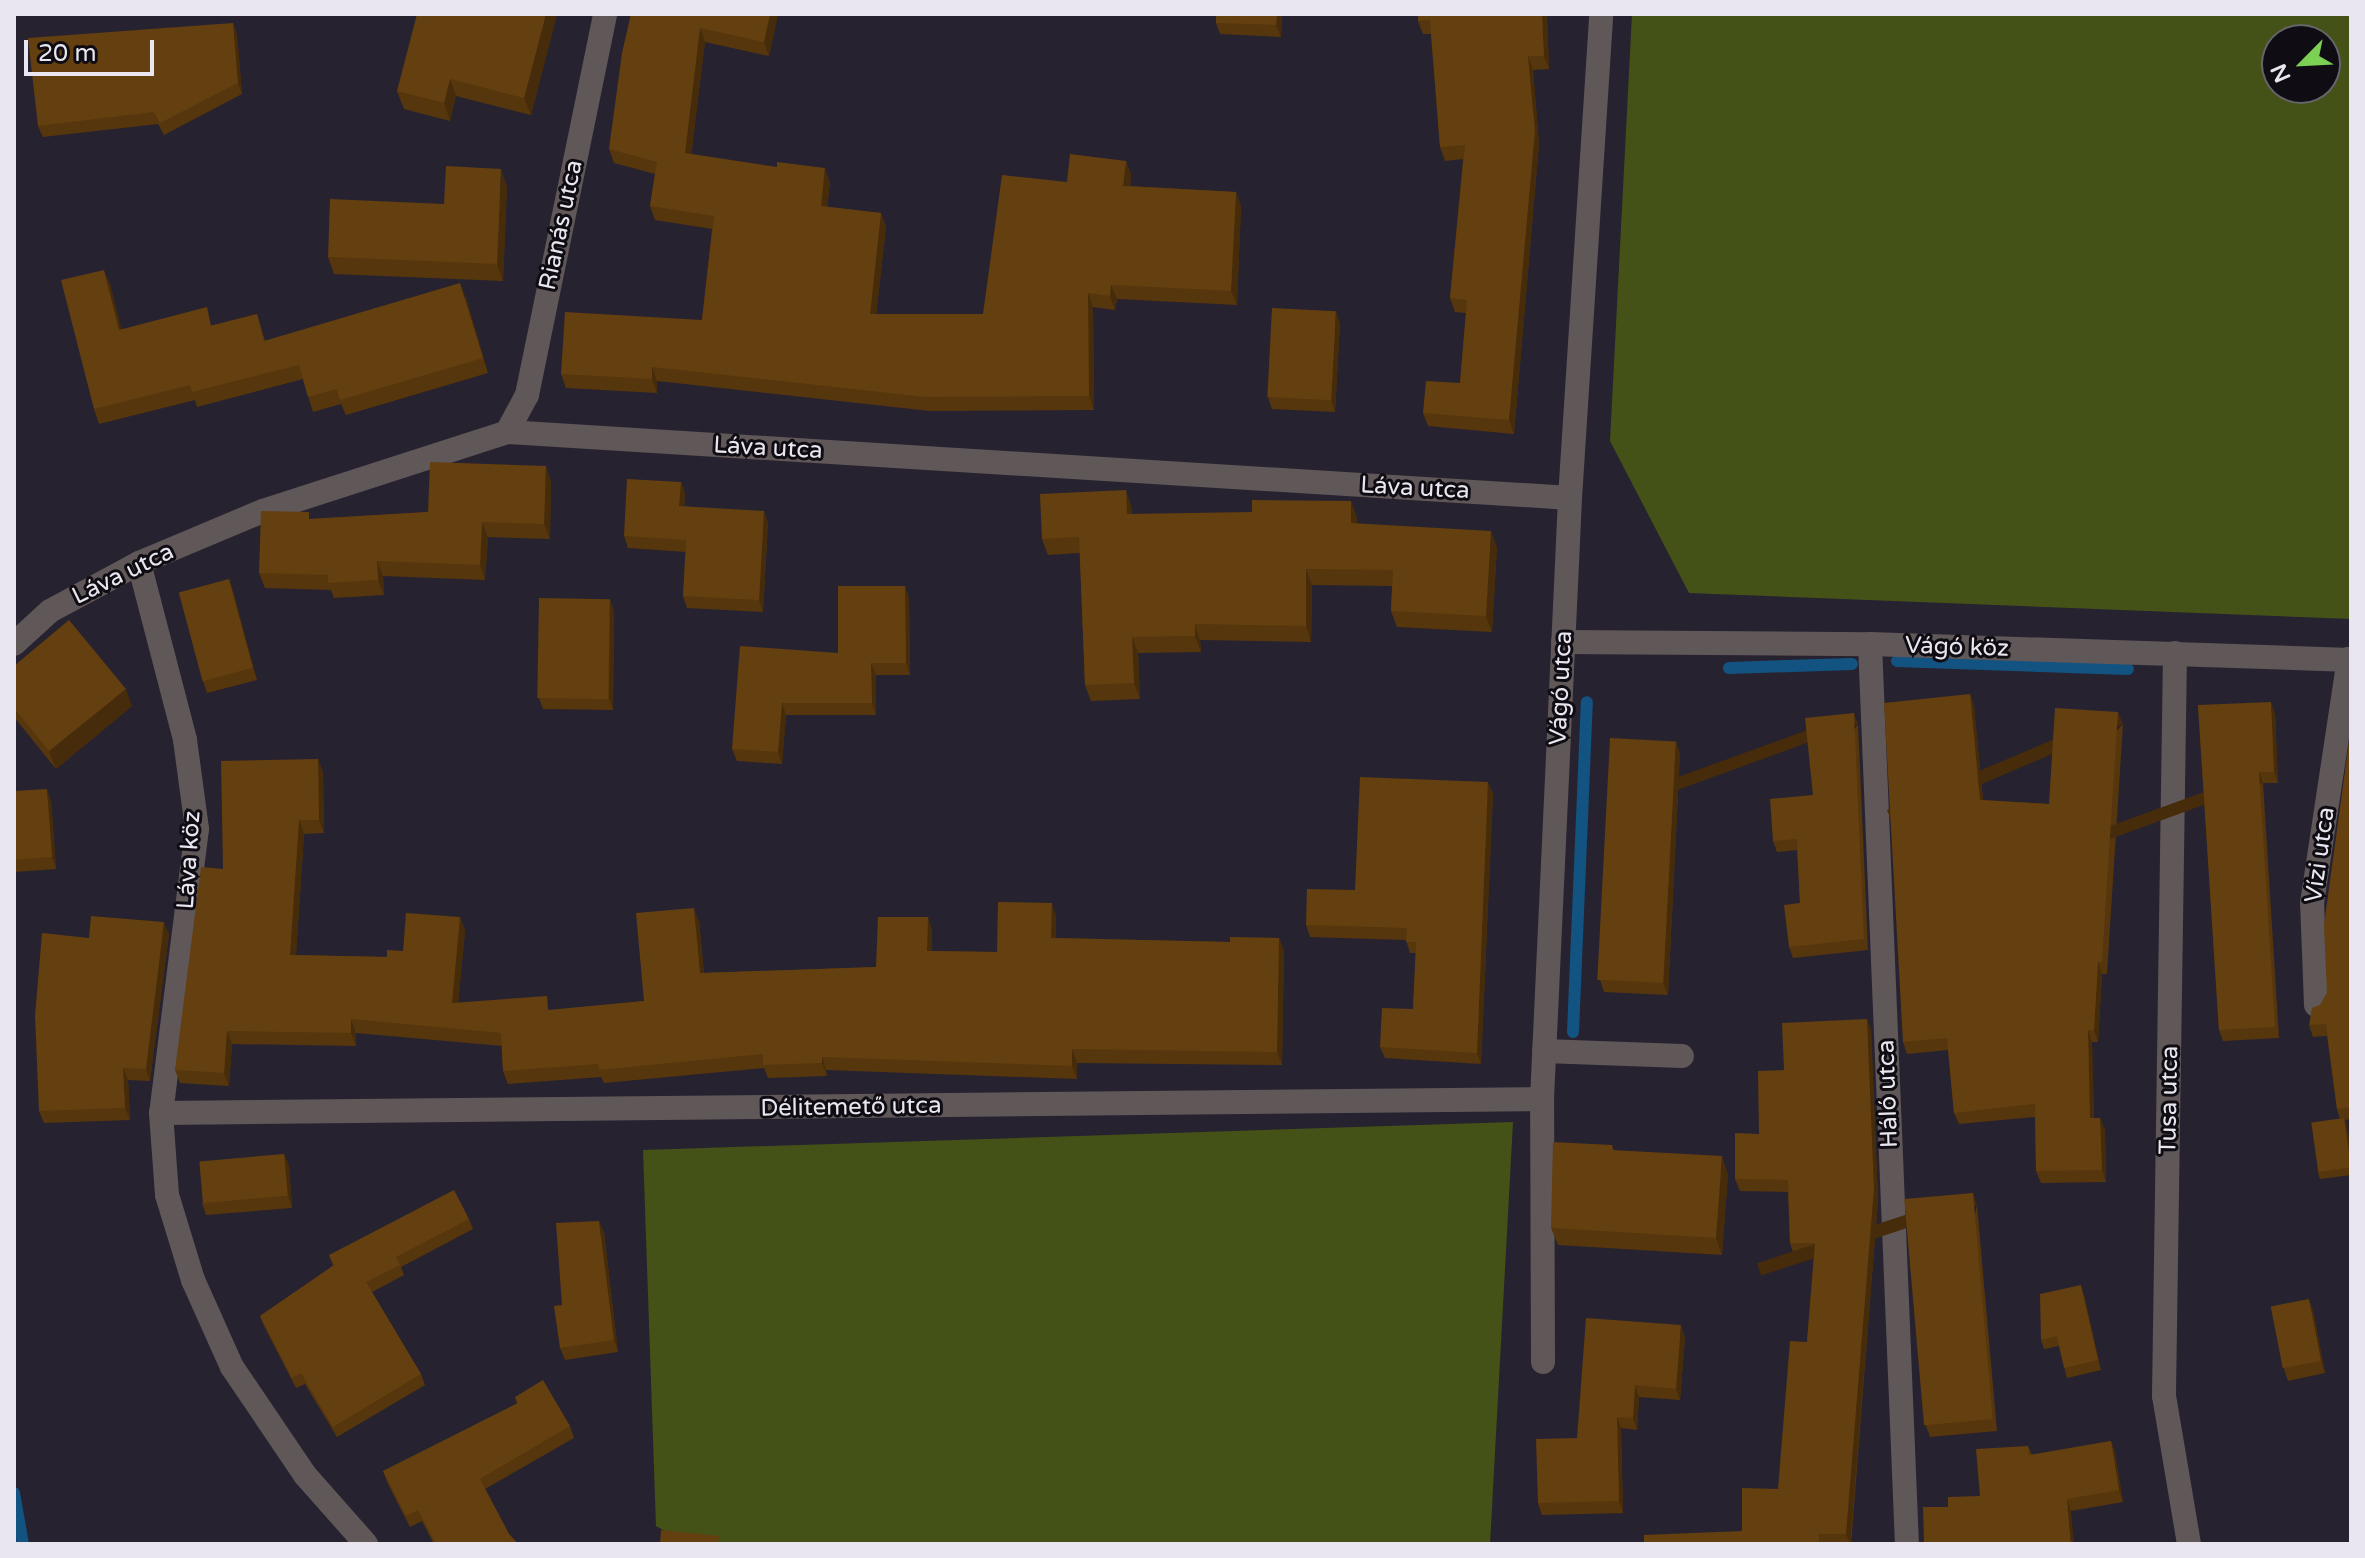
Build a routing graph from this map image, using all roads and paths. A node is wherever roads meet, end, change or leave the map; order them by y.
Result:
1 (605, 14) edge
2 (1601, 14) edge
3 (507, 432) junction
4 (1570, 498) junction
5 (139, 563) junction
6 (1563, 642) junction
7 (14, 644) edge
8 (1870, 644) junction
9 (2175, 653) junction
10 (2350, 660) edge
11 (2316, 1005) edge
12 (1544, 1051) junction
13 (1682, 1056) dead end
14 (1542, 1099) junction
15 (161, 1113) junction
16 (1543, 1362) dead end
17 (366, 1544) edge
18 (1907, 1544) edge
19 (2189, 1544) edge

1 - 3 street, Rianás utca
2 - 4 street, Vágó utca
3 - 4 street, Láva utca
3 - 5 street, Láva utca
4 - 6 street, Vágó utca
5 - 7 street, Láva utca
5 - 15 street, Láva köz
6 - 8 street, Vágó köz
6 - 12 street, Vágó utca
8 - 9 street, Vágó köz
8 - 18 street, Háló utca
9 - 10 street, Vágó köz
9 - 19 street, Tusa utca
10 - 11 street, Vízi utca
12 - 13 street
12 - 14 street, Vágó utca
14 - 15 street, Délitemető utca
14 - 16 street, Vágó utca
15 - 17 street, Láva köz

